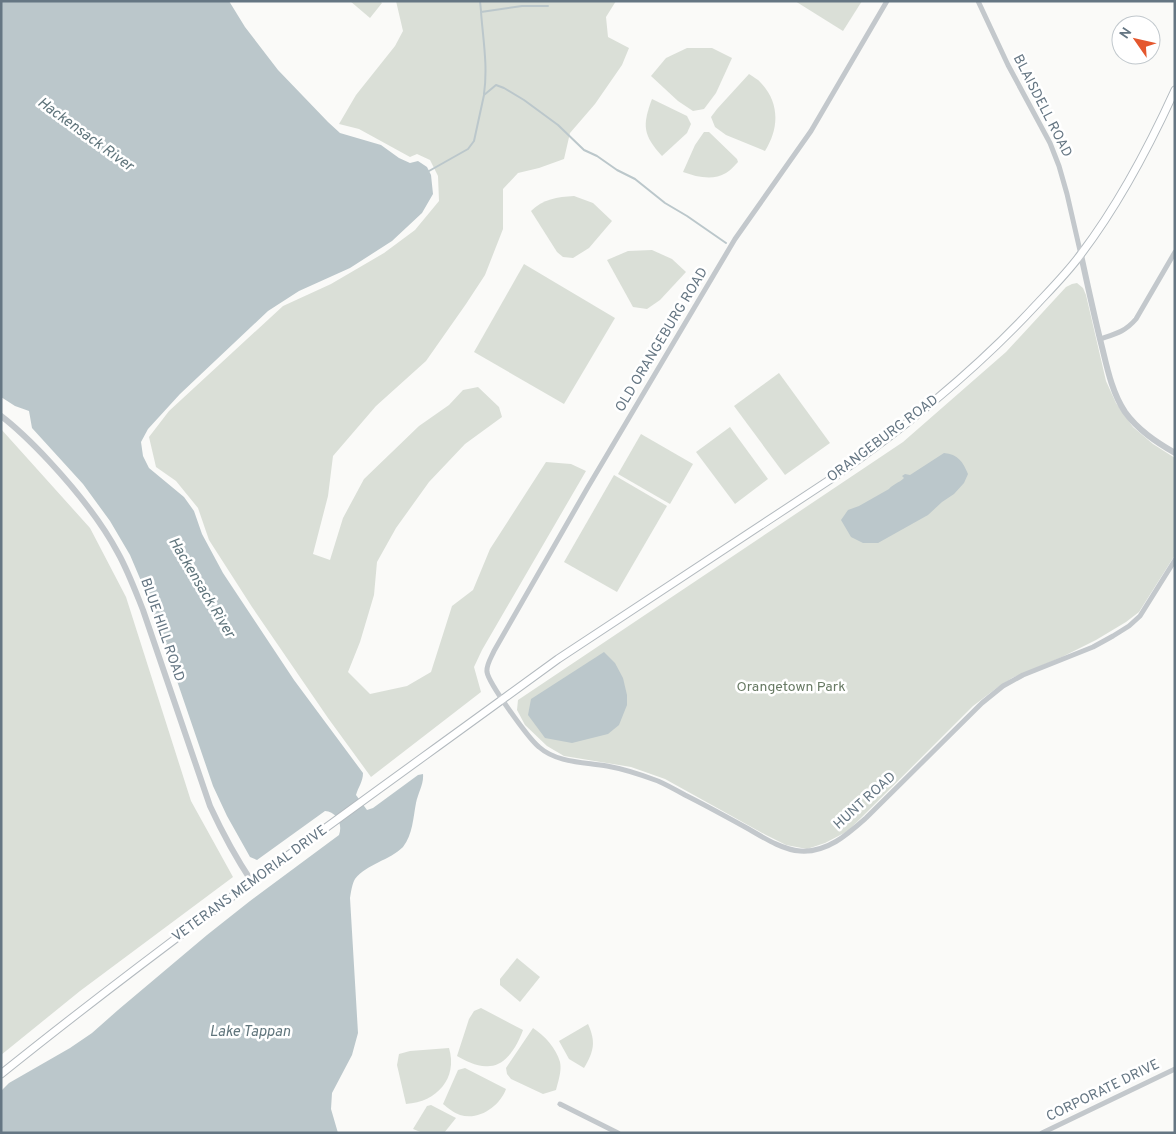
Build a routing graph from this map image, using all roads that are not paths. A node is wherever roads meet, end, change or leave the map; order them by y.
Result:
1 (887, 1) edge
2 (978, 1) edge
3 (1175, 90) edge
4 (1175, 252) edge
5 (1081, 255) junction
6 (1100, 339) junction
7 (1, 416) edge
8 (1175, 453) edge
9 (1175, 560) edge
10 (503, 699) junction
11 (252, 882) junction
12 (1175, 1069) edge
13 (1, 1074) edge
14 (560, 1104) dead end
15 (618, 1133) edge
16 (1042, 1133) edge

1 - 10 street, OLD ORANGEBURG ROAD
2 - 5 street, BLAISDELL ROAD
3 - 5 main road, ORANGEBURG ROAD
4 - 6 street
5 - 6 street
5 - 10 main road, ORANGEBURG ROAD
6 - 8 street
7 - 11 street, BLUE HILL ROAD
9 - 10 street, HUNT ROAD
10 - 11 main road, VETERANS MEMORIAL DRIVE
11 - 13 main road, VETERANS MEMORIAL DRIVE
12 - 16 street, CORPORATE DRIVE
14 - 15 street

